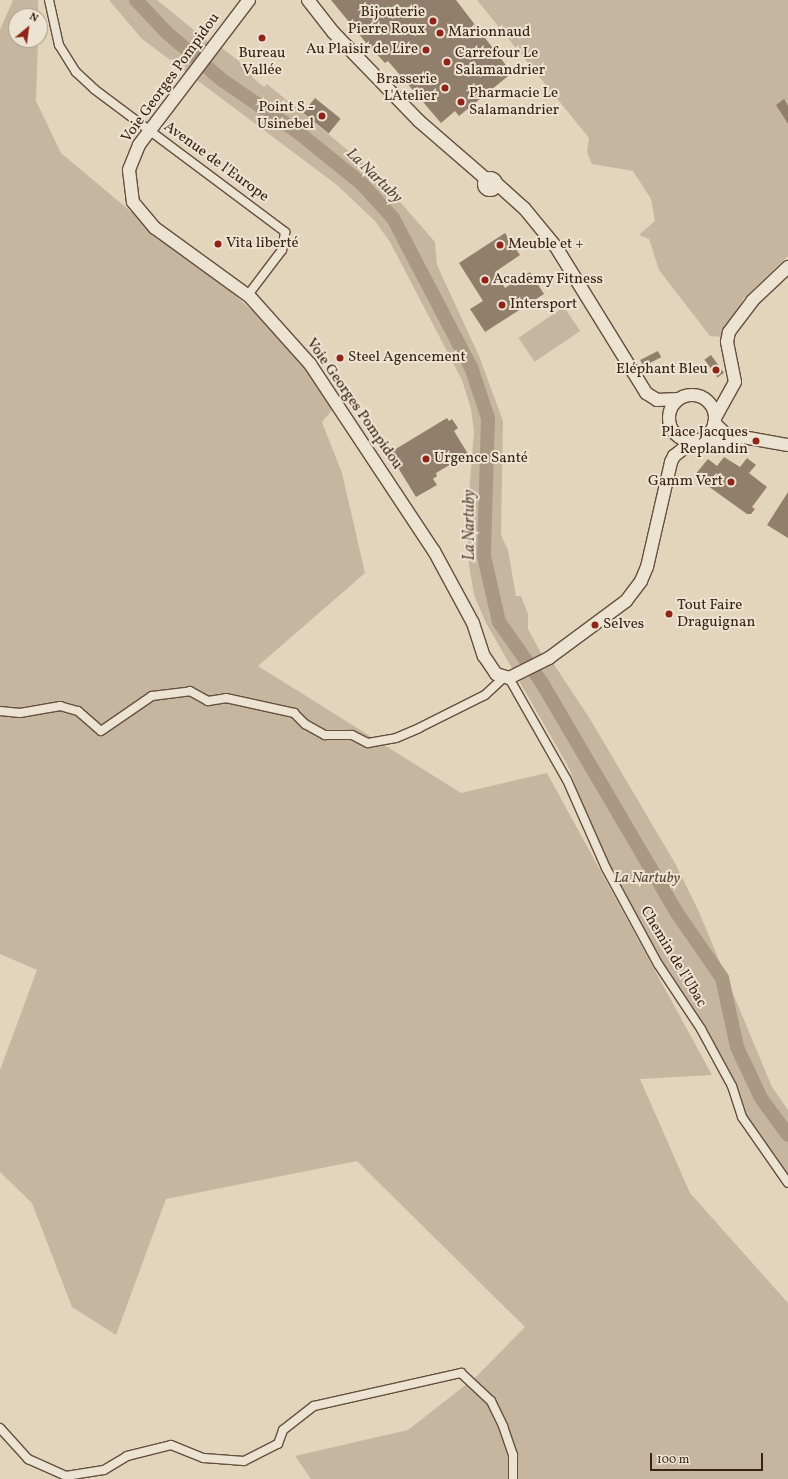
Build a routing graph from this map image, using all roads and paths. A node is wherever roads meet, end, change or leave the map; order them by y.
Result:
1 (49, 0) edge
2 (249, 0) edge
3 (308, 2) edge
4 (149, 132) junction
5 (788, 267) edge
6 (248, 295) junction
7 (730, 393) junction
8 (678, 399) junction
9 (705, 399) junction
10 (715, 420) junction
11 (673, 431) junction
12 (698, 440) junction
13 (751, 441) junction
14 (788, 445) edge
15 (674, 456) junction
16 (509, 677) junction
17 (2, 710) edge
18 (788, 1183) edge
19 (0, 1428) edge
20 (513, 1479) edge

1 - 4 street, Avenue de l'Europe
2 - 4 street, Voie Georges Pompidou
3 - 8 street
4 - 6 street, Voie Georges Pompidou
4 - 6 street, Avenue de l'Europe
5 - 7 street
6 - 16 street, Voie Georges Pompidou
7 - 9 street
7 - 10 street
8 - 9 street
8 - 11 street
9 - 10 street
10 - 12 street
10 - 13 street
11 - 12 street
11 - 15 street
12 - 13 street
12 - 15 street
13 - 14 street
15 - 16 street
16 - 17 street
16 - 18 street, Chemin de l'Ubac
19 - 20 street

